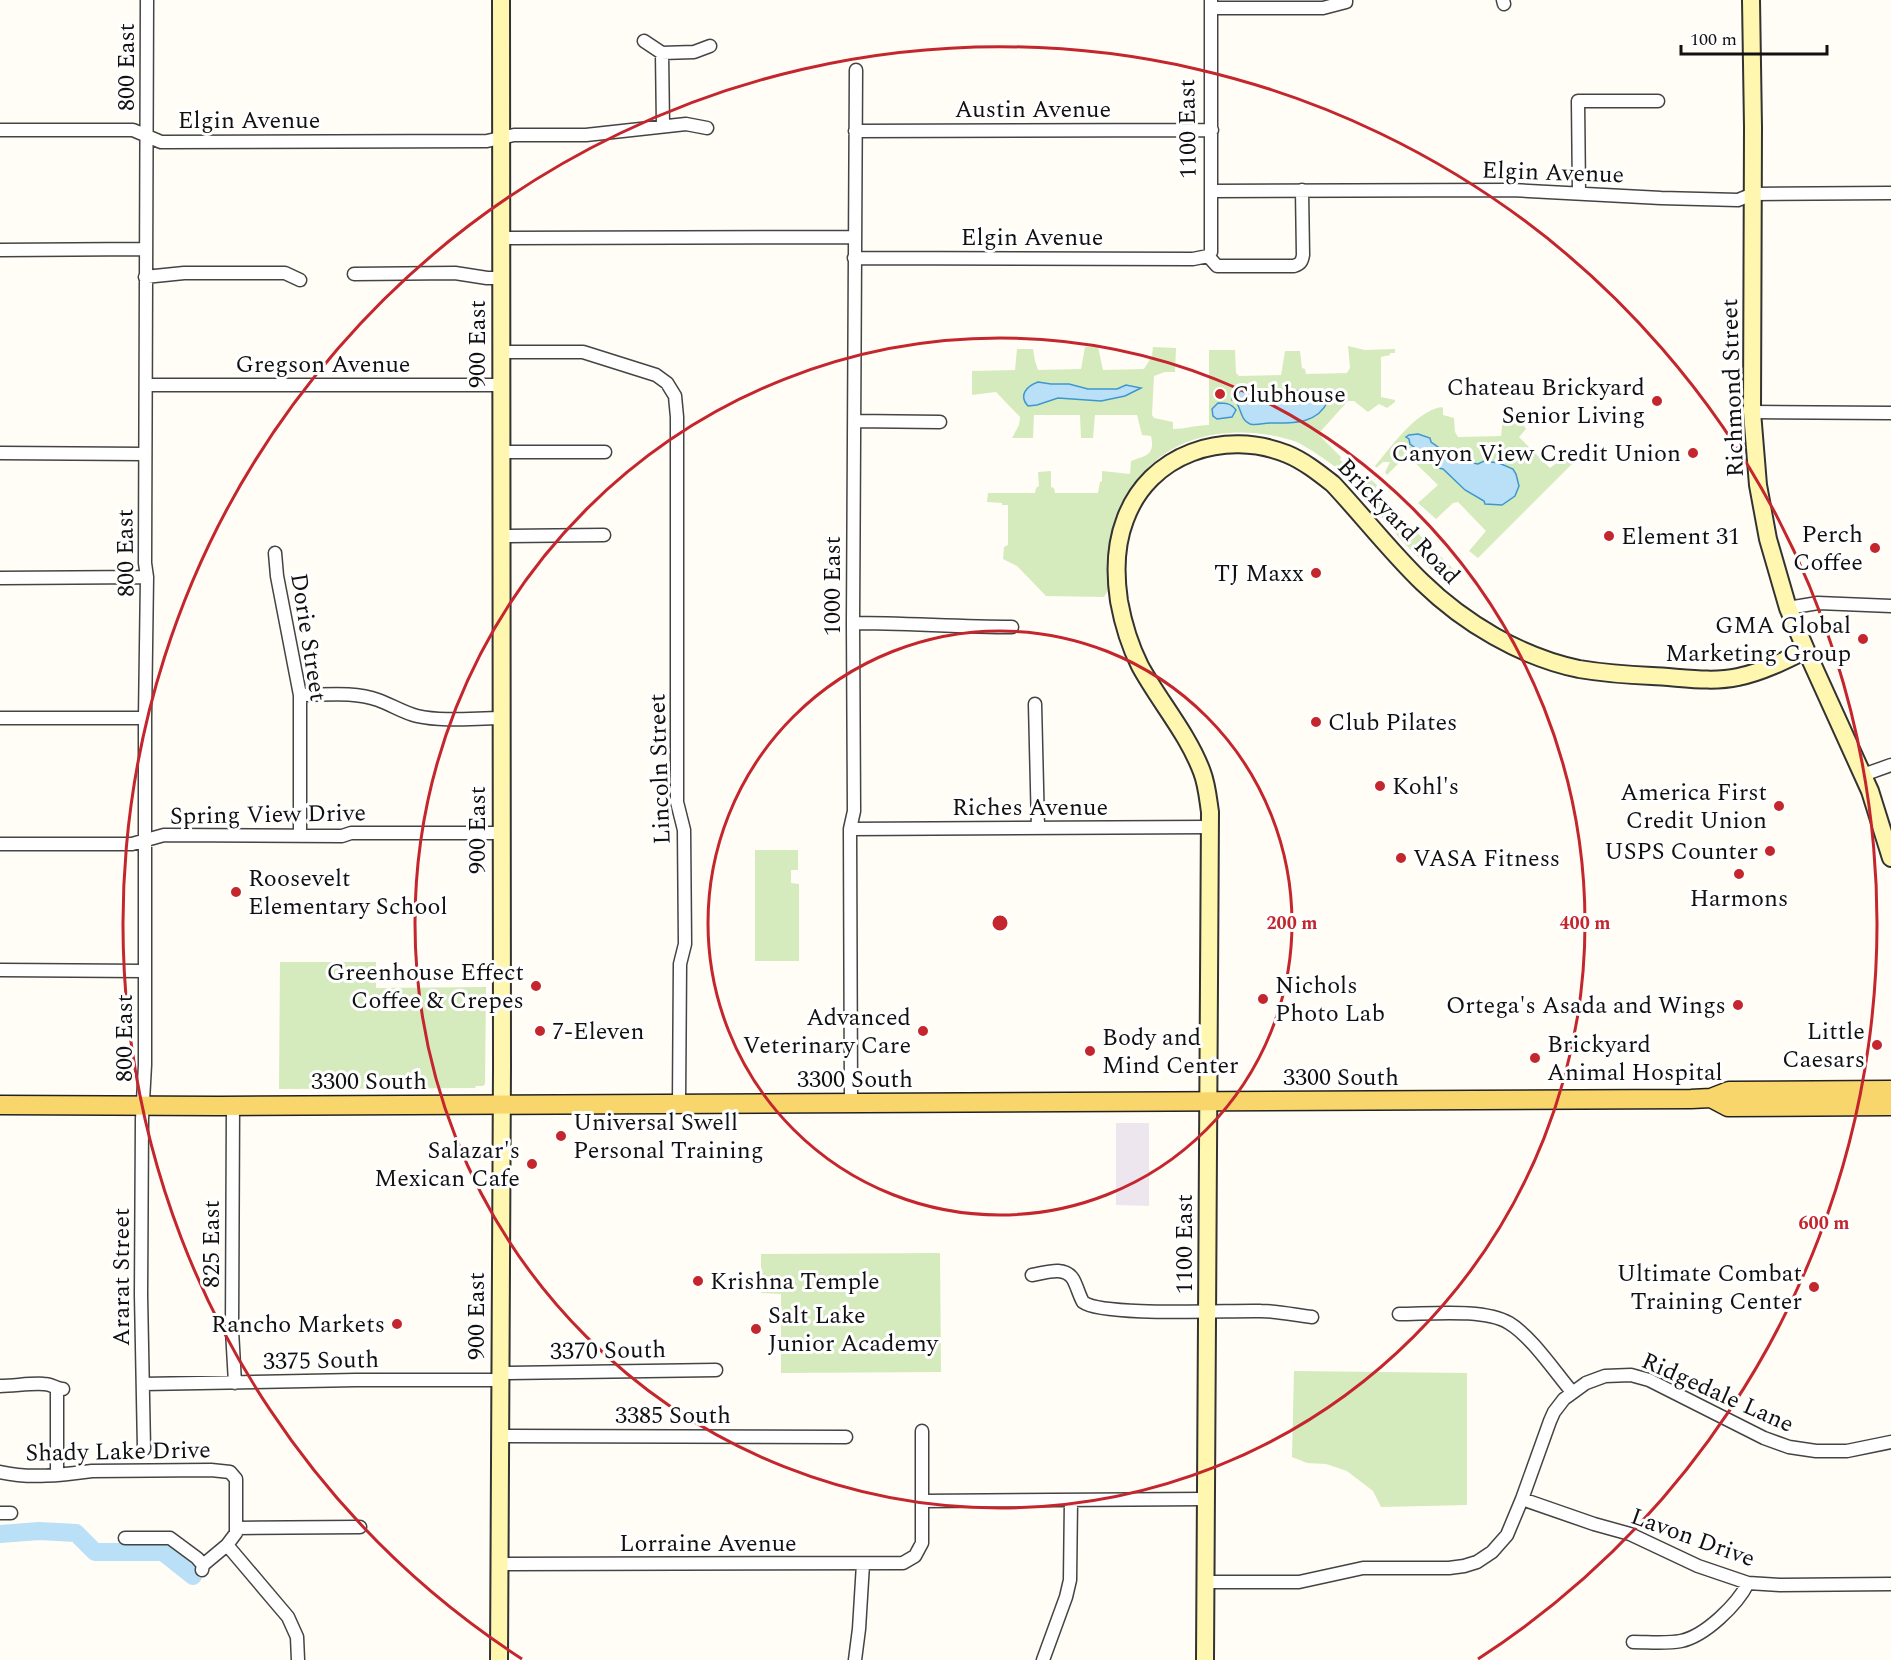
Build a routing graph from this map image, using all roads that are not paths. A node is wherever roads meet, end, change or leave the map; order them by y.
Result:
1 (147, 0) edge
2 (501, 0) edge
3 (1751, 0) edge
4 (1346, 1) edge
5 (1210, 4) edge
6 (644, 41) dead end
7 (710, 46) dead end
8 (662, 53) junction
9 (856, 70) dead end
10 (1658, 101) dead end
11 (663, 126) junction
12 (707, 128) dead end
13 (0, 130) edge
14 (1212, 130) junction
15 (855, 131) junction
16 (147, 136) junction
17 (501, 138) junction
18 (1302, 190) junction
19 (1212, 191) junction
20 (1579, 193) junction
21 (1891, 193) edge
22 (1753, 194) junction
23 (854, 237) junction
24 (501, 238) junction
25 (145, 249) junction
26 (0, 250) edge
27 (1208, 256) junction
28 (854, 258) junction
29 (354, 274) dead end
30 (145, 277) junction
31 (501, 278) junction
32 (300, 280) dead end
33 (500, 352) junction
34 (146, 385) junction
35 (501, 385) junction
36 (1752, 412) junction
37 (1891, 412) edge
38 (854, 421) junction
39 (940, 422) dead end
40 (500, 452) junction
41 (605, 452) dead end
42 (0, 453) edge
43 (145, 454) junction
44 (501, 536) junction
45 (604, 536) dead end
46 (276, 553) dead end
47 (147, 577) junction
48 (0, 578) edge
49 (1891, 606) edge
50 (1788, 608) junction
51 (853, 623) junction
52 (1012, 627) dead end
53 (1806, 650) junction
54 (300, 695) junction
55 (1035, 704) dead end
56 (0, 718) edge
57 (145, 718) junction
58 (501, 718) junction
59 (1891, 765) edge
60 (1863, 775) junction
61 (1209, 827) junction
62 (1038, 828) junction
63 (850, 829) junction
64 (501, 833) junction
65 (300, 836) junction
66 (146, 840) junction
67 (0, 844) edge
68 (1891, 858) edge
69 (0, 970) edge
70 (145, 970) junction
71 (1891, 1090) edge
72 (1711, 1098) junction
73 (1208, 1101) junction
74 (850, 1102) junction
75 (679, 1103) junction
76 (501, 1104) junction
77 (0, 1105) edge
78 (144, 1106) junction
79 (233, 1106) junction
80 (1891, 1106) edge
81 (1032, 1275) dead end
82 (1207, 1311) junction
83 (1399, 1314) dead end
84 (1312, 1317) dead end
85 (716, 1370) dead end
86 (500, 1376) junction
87 (235, 1383) junction
88 (143, 1384) junction
89 (0, 1386) edge
90 (1572, 1392) junction
91 (922, 1431) dead end
92 (500, 1436) junction
93 (846, 1437) dead end
94 (1891, 1442) edge
95 (144, 1449) dead end
96 (0, 1472) edge
97 (57, 1475) junction
98 (1206, 1499) junction
99 (1522, 1499) junction
100 (1071, 1500) junction
101 (923, 1501) junction
102 (360, 1527) dead end
103 (237, 1528) junction
104 (125, 1538) dead end
105 (227, 1545) junction
106 (499, 1564) junction
107 (863, 1564) junction
108 (1207, 1582) junction
109 (1748, 1583) junction
110 (1891, 1584) edge
111 (1633, 1642) dead end
112 (298, 1660) edge
113 (499, 1660) edge
114 (855, 1660) edge
115 (1043, 1660) edge
116 (1205, 1660) edge

1 - 16 street, 800 East
2 - 17 street, 900 East
3 - 22 street, Richmond Street
4 - 5 street
5 - 14 street, 1100 East
6 - 8 street
7 - 8 street
8 - 11 street
9 - 15 street, 1000 East
10 - 20 street
11 - 12 street
11 - 17 street
13 - 16 street, Elgin Avenue
14 - 15 street, Austin Avenue
14 - 19 street, 1100 East
15 - 23 street, 1000 East
16 - 17 street, Elgin Avenue
16 - 25 street, 800 East
17 - 24 street, 900 East
18 - 19 street, Elgin Avenue
18 - 20 street, Elgin Avenue
18 - 27 street
19 - 27 street, 1100 East
20 - 22 street, Elgin Avenue
21 - 22 street, Elgin Avenue
22 - 36 street, Richmond Street
23 - 24 street
23 - 28 street, 1000 East
24 - 31 street, 900 East
25 - 26 street
25 - 30 street, 800 East
27 - 28 street, Elgin Avenue
28 - 38 street, 1000 East
29 - 31 street
30 - 32 street
30 - 34 street, 800 East
31 - 33 street, 900 East
33 - 35 street, 900 East
33 - 75 street, Lincoln Street
34 - 35 street, Gregson Avenue
34 - 43 street, 800 East
35 - 40 street, 900 East
36 - 37 street
36 - 50 street, Richmond Street
38 - 39 street
38 - 51 street, 1000 East
40 - 41 street
40 - 44 street, 900 East
42 - 43 street
43 - 47 street, 800 East
44 - 45 street
44 - 58 street, 900 East
46 - 54 street, Dorie Street
47 - 48 street
47 - 57 street, 800 East
49 - 50 street
50 - 53 street, Richmond Street
51 - 52 street
51 - 63 street, 1000 East
53 - 60 street, Richmond Street
53 - 61 street, Brickyard Road
54 - 58 street
54 - 65 street, Dorie Street
55 - 62 street
56 - 57 street
57 - 66 street, 800 East
58 - 64 street, 900 East
59 - 60 street
60 - 68 street, Richmond Street
61 - 62 street, Riches Avenue
61 - 73 street, 1100 East
62 - 63 street, Riches Avenue
63 - 74 street, 1000 East
64 - 65 street, Spring View Drive
64 - 76 street, 900 East
65 - 66 street, Spring View Drive
66 - 67 street, Spring View Drive
66 - 70 street, 800 East
69 - 70 street
70 - 78 street, 800 East
71 - 72 main road, 3300 South
72 - 73 main road, 3300 South
72 - 80 main road, 3300 South
73 - 74 main road, 3300 South
73 - 82 street, 1100 East
74 - 75 main road, 3300 South
75 - 76 main road, 3300 South
76 - 79 main road, 3300 South
76 - 86 street, 900 East
77 - 78 main road, 3300 South
78 - 79 main road, 3300 South
78 - 88 street, Ararat Street
79 - 87 street, 825 East
81 - 82 street
82 - 84 street
82 - 98 street, 1100 East
83 - 90 street
85 - 86 street, 3370 South
86 - 87 street, 3375 South
86 - 92 street, 900 East
87 - 88 street, 3375 South
88 - 95 street, Ararat Street
89 - 97 street
90 - 94 street, Ridgedale Lane
90 - 99 street, Ridgedale Lane
91 - 101 street
92 - 93 street, 3385 South
92 - 106 street, 900 East
96 - 97 street, Shady Lake Drive
97 - 103 street, Shady Lake Drive
98 - 100 street
98 - 108 street, 1100 East
99 - 108 street, Ridgedale Lane
99 - 109 street, Lavon Drive
100 - 101 street
100 - 115 street
101 - 107 street, Lorraine Avenue
102 - 103 street
103 - 105 street
104 - 105 street
105 - 112 street
106 - 107 street, Lorraine Avenue
106 - 113 street, 900 East
107 - 114 street
108 - 116 street, 1100 East
109 - 110 street, Lavon Drive
109 - 111 street

